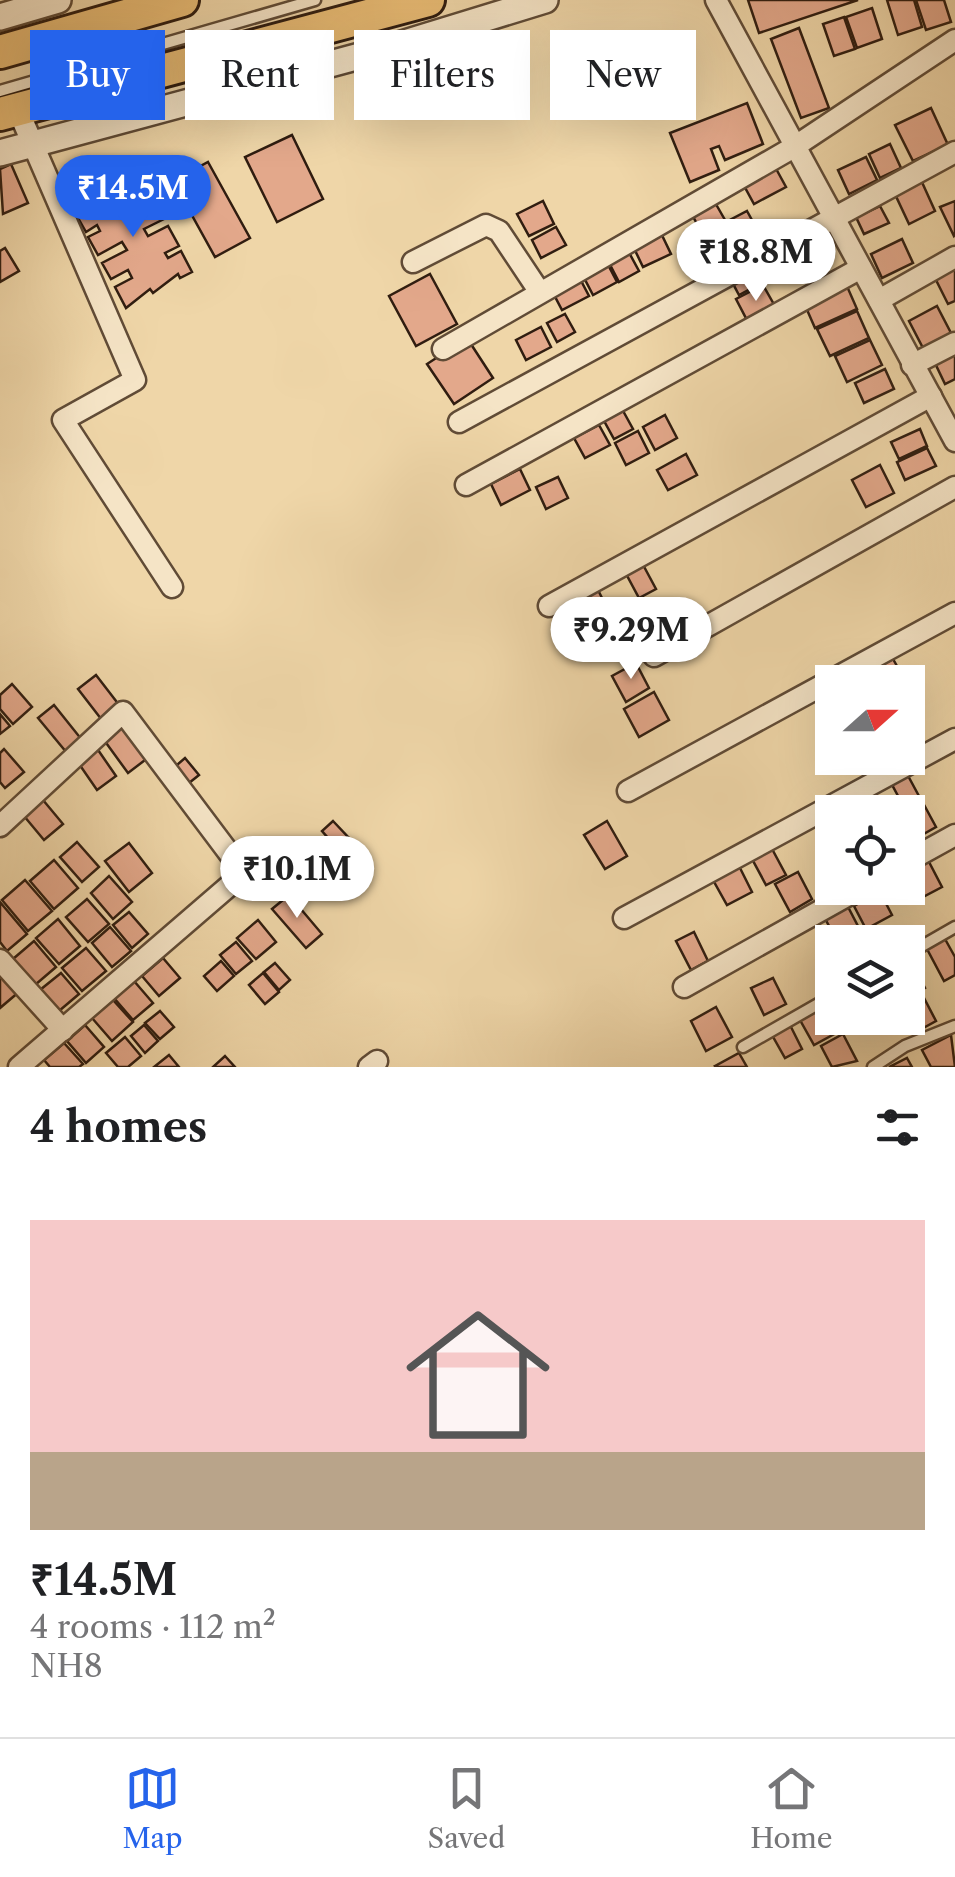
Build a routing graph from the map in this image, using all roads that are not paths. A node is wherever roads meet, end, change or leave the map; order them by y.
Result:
1 (58, 0) edge
2 (182, 0) edge
3 (315, 0) edge
4 (428, 0) edge
5 (545, 0) edge
6 (716, 0) edge
7 (315, 30) edge
8 (4, 35) edge
9 (955, 40) edge
10 (334, 61) edge
11 (185, 63) edge
12 (185, 103) edge
13 (5, 107) edge
14 (30, 143) junction
15 (794, 147) junction
16 (955, 152) edge
17 (0, 153) edge
18 (833, 219) junction
19 (955, 258) edge
20 (413, 262) dead end
21 (861, 268) junction
22 (539, 292) junction
23 (879, 300) junction
24 (955, 343) edge
25 (443, 349) dead end
26 (912, 365) junction
27 (930, 396) junction
28 (459, 422) dead end
29 (955, 441) edge
30 (466, 486) dead end
31 (955, 487) edge
32 (172, 587) dead end
33 (550, 606) dead end
34 (955, 612) edge
35 (654, 656) dead end
36 (955, 739) edge
37 (628, 791) dead end
38 (0, 826) edge
39 (955, 834) edge
40 (925, 851) edge
41 (831, 905) edge
42 (624, 918) dead end
43 (955, 928) edge
44 (925, 945) edge
45 (0, 960) edge
46 (684, 987) dead end
47 (815, 1006) edge
48 (955, 1026) edge
49 (62, 1030) junction
50 (743, 1046) dead end
51 (19, 1067) edge
52 (873, 1067) edge

1 - 8 street
2 - 8 main road
3 - 13 lane
4 - 7 main road
5 - 10 street
6 - 15 street
9 - 15 street
11 - 13 main road
12 - 14 street
13 - 14 street
14 - 17 street
14 - 32 street
15 - 18 street
15 - 22 street
16 - 18 street
18 - 21 street
18 - 28 street
19 - 23 street
20 - 22 street
21 - 23 street
21 - 30 street
22 - 25 street
23 - 26 street
24 - 26 street
26 - 27 street
27 - 29 street
27 - 33 street
31 - 35 street
34 - 37 street
36 - 42 street
38 - 49 street
39 - 40 street
41 - 46 street
43 - 44 lane
45 - 49 street
47 - 50 lane
48 - 52 lane
49 - 51 street

